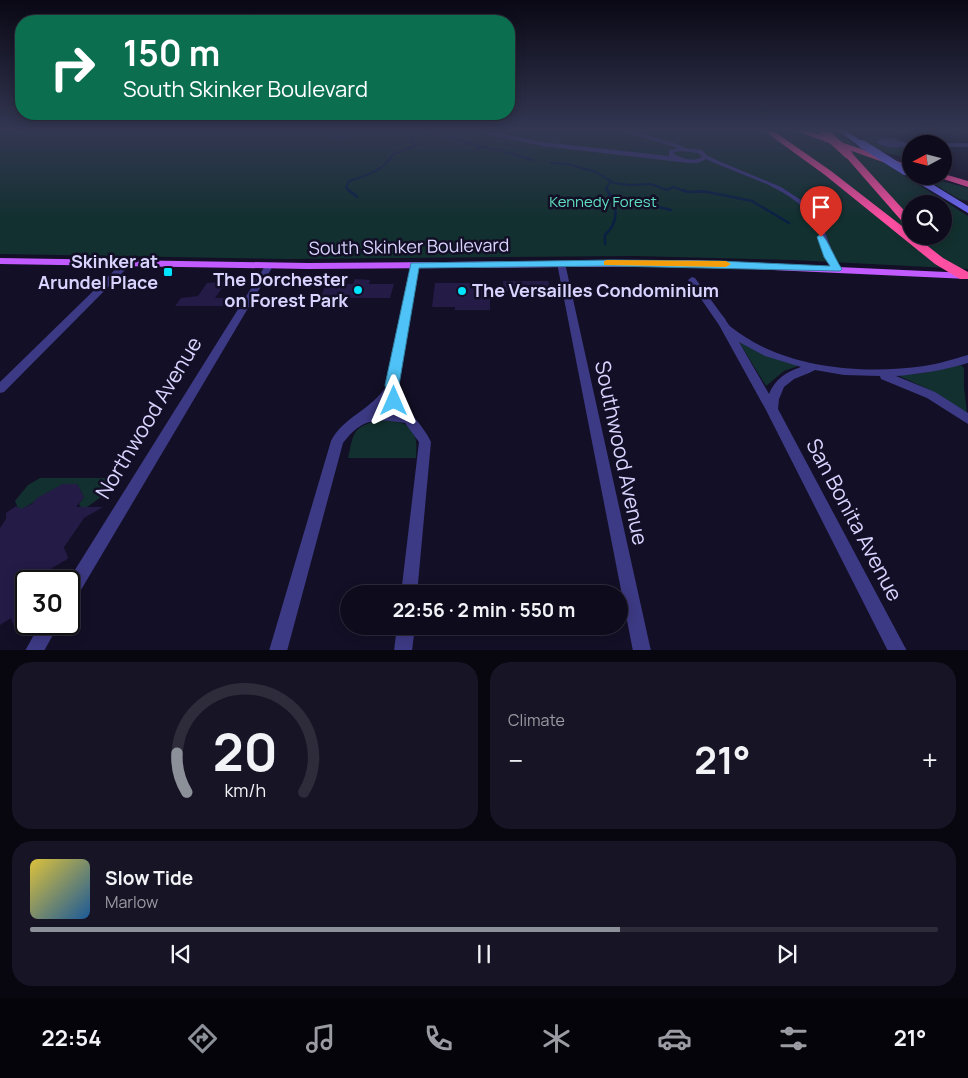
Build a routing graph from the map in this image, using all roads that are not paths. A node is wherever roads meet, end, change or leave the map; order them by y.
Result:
1 (714, 160) edge
2 (810, 160) edge
3 (854, 160) edge
4 (877, 160) edge
5 (889, 160) edge
6 (902, 168) edge
7 (902, 170) edge
8 (952, 174) edge
9 (968, 179) edge
10 (952, 180) edge
11 (968, 184) edge
12 (929, 185) edge
13 (968, 210) edge
14 (902, 214) edge
15 (934, 245) edge
16 (0, 261) edge
17 (561, 263) junction
18 (126, 264) junction
19 (415, 265) junction
20 (269, 266) junction
21 (837, 269) junction
22 (967, 277) edge
23 (692, 280) dead end
24 (724, 324) junction
25 (968, 359) edge
26 (816, 367) junction
27 (869, 372) junction
28 (392, 385) junction
29 (0, 389) edge
30 (772, 410) junction
31 (968, 418) edge
32 (410, 420) junction
33 (358, 421) junction
34 (80, 576) edge
35 (411, 585) edge
36 (43, 635) edge
37 (405, 635) edge
38 (34, 650) edge
39 (278, 650) edge
40 (403, 650) edge
41 (642, 650) edge
42 (898, 650) edge

1 - 21 street
2 - 22 highway
3 - 14 highway, bridge
4 - 7 highway
5 - 6 street, bridge
8 - 9 highway
10 - 11 highway
12 - 13 street
15 - 22 highway
16 - 18 main road, South Skinker Boulevard
17 - 19 main road, South Skinker Boulevard
17 - 21 main road, South Skinker Boulevard
17 - 41 street, Southwood Avenue
18 - 20 main road, South Skinker Boulevard
18 - 29 street
19 - 20 main road, South Skinker Boulevard
19 - 28 street
20 - 34 street, Northwood Avenue
21 - 22 main road, South Skinker Boulevard
23 - 24 street, San Bonita Avenue
24 - 26 street
24 - 30 street, San Bonita Avenue
25 - 27 street
26 - 27 street
26 - 30 street
27 - 31 street
28 - 32 street
28 - 33 street
30 - 42 street, San Bonita Avenue
32 - 33 street
32 - 35 street
33 - 39 street
36 - 38 street
37 - 40 street

